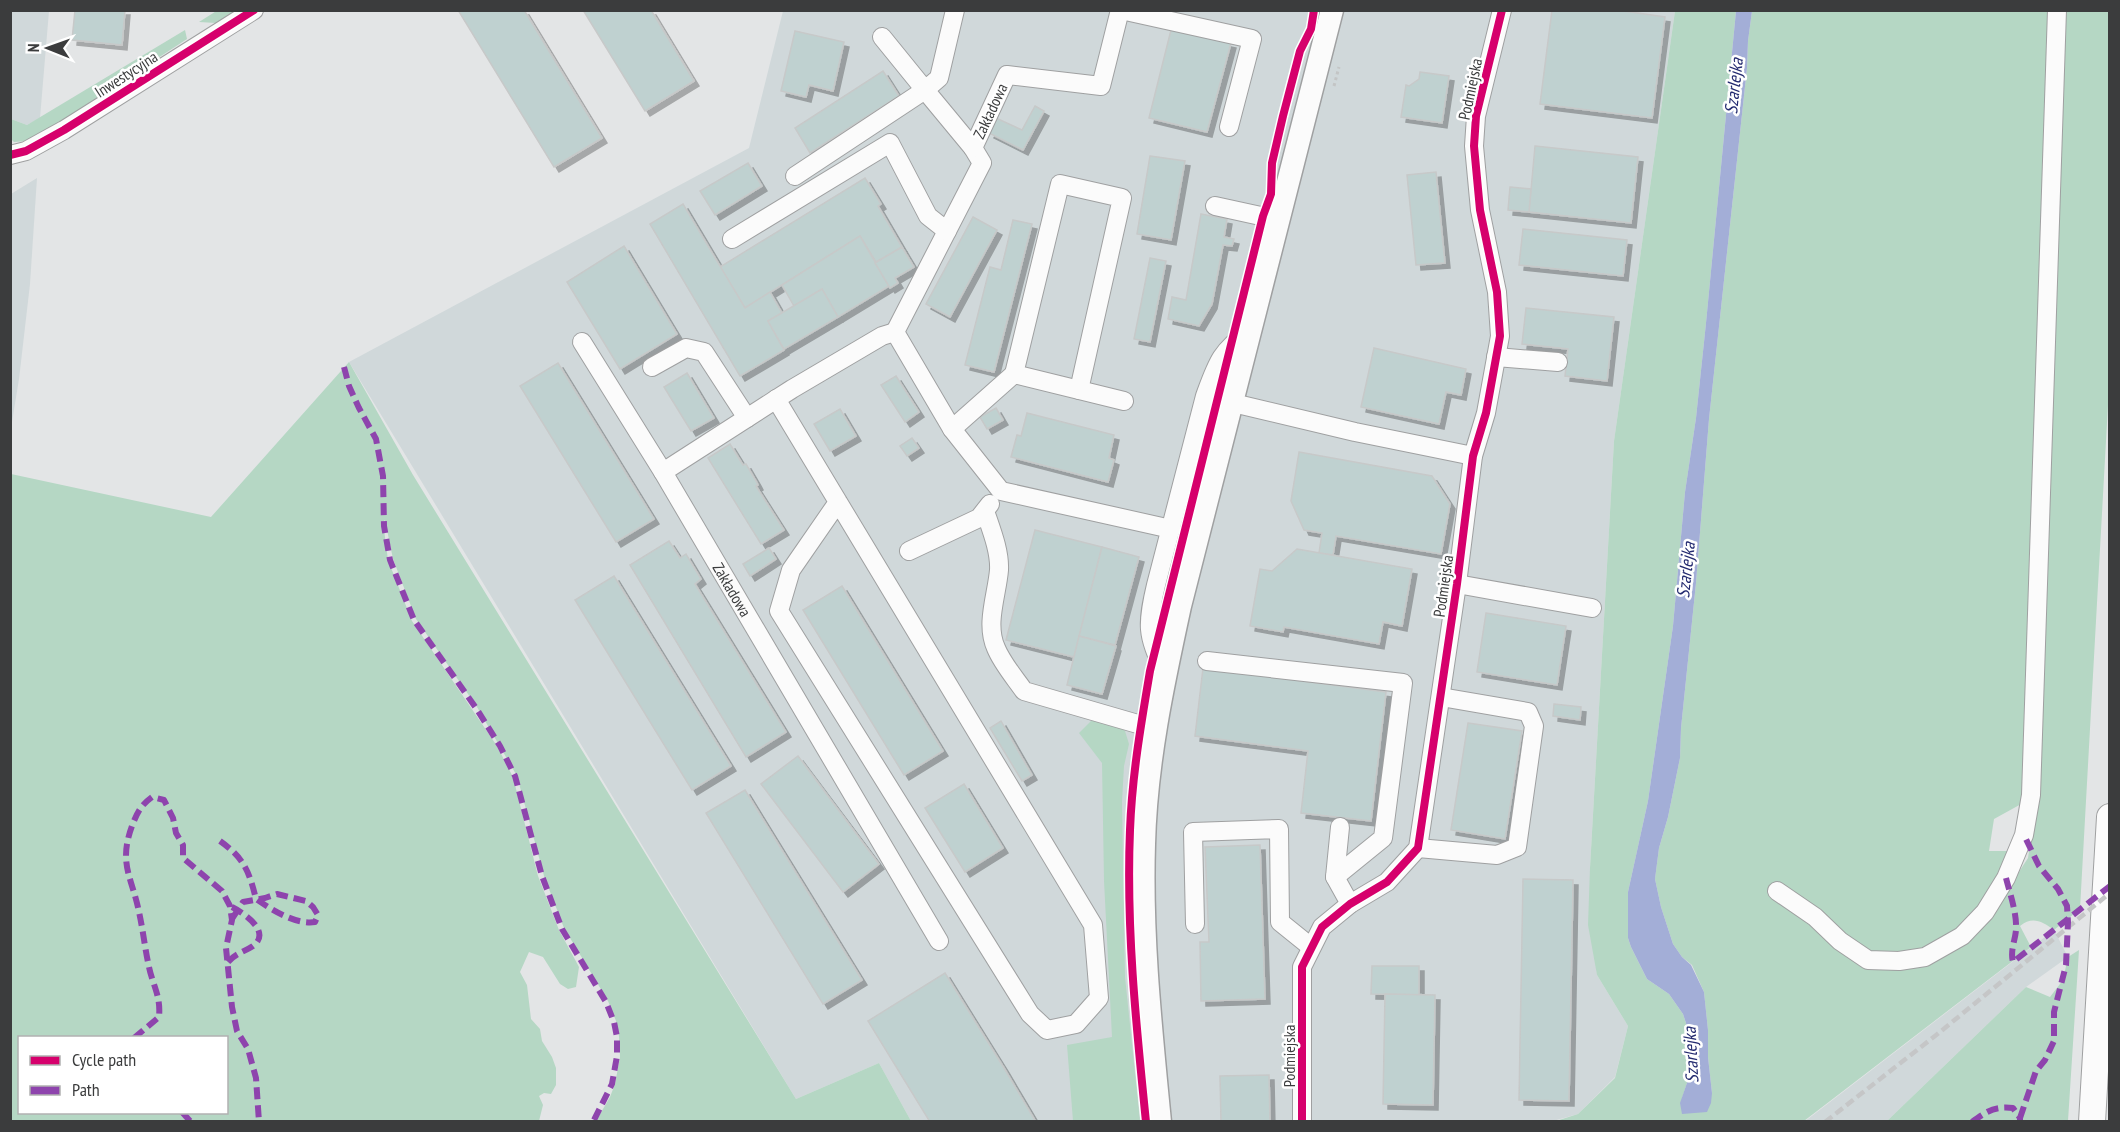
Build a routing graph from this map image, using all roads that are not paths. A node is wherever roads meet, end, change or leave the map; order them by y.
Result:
1 (254, 10) edge
2 (955, 10) edge
3 (1120, 10) edge
4 (1332, 10) edge
5 (1502, 10) edge
6 (2057, 10) edge
7 (882, 37) dead end
8 (925, 90) junction
9 (1230, 127) dead end
10 (973, 148) junction
11 (10, 155) edge
12 (795, 176) dead end
13 (1215, 206) dead end
14 (1279, 220) junction
15 (947, 231) junction
16 (732, 239) dead end
17 (1251, 330) junction
18 (895, 332) junction
19 (582, 342) dead end
20 (1496, 357) junction
21 (1558, 362) dead end
22 (652, 367) dead end
23 (1014, 374) junction
24 (1079, 390) junction
25 (777, 399) junction
26 (1124, 401) dead end
27 (1233, 403) junction
28 (747, 418) junction
29 (952, 429) junction
30 (1473, 456) junction
31 (663, 472) junction
32 (1001, 492) junction
33 (838, 502) junction
34 (985, 511) junction
35 (1171, 529) junction
36 (909, 551) dead end
37 (1457, 584) junction
38 (1592, 608) dead end
39 (1207, 661) dead end
40 (1165, 672) junction
41 (1441, 697) junction
42 (1155, 729) junction
43 (2109, 817) edge
44 (1340, 827) dead end
45 (1418, 848) junction
46 (1335, 877) junction
47 (1777, 891) dead end
48 (1350, 904) junction
49 (1195, 924) dead end
50 (939, 941) dead end
51 (1311, 947) junction
52 (1160, 1122) edge
53 (1302, 1122) edge
54 (2092, 1122) edge

1 - 11 street, Inwestycyjna
2 - 8 street
3 - 9 street, Zakładowa
3 - 10 street, Zakładowa
4 - 14 main road
5 - 20 street, Podmiejska
6 - 47 street
7 - 8 street
8 - 10 street
8 - 12 street
10 - 15 street, Zakładowa
13 - 14 street
14 - 17 main road
15 - 16 street
15 - 18 street, Zakładowa
17 - 27 main road
17 - 35 street
18 - 25 street
18 - 29 street
19 - 31 street, Zakładowa
20 - 21 street
20 - 30 street, Podmiejska
22 - 28 street
23 - 24 street
23 - 24 street
23 - 29 street
24 - 26 street
25 - 28 street
25 - 33 street
27 - 30 street
27 - 40 main road
28 - 31 street
29 - 32 street
30 - 37 street, Podmiejska
31 - 50 street, Zakładowa
32 - 34 street
32 - 35 street
33 - 33 street
34 - 36 street
34 - 42 street
35 - 40 street
37 - 38 street
37 - 41 street, Podmiejska
39 - 46 street
40 - 42 main road
41 - 45 street, Podmiejska
41 - 45 street
42 - 52 main road
43 - 54 highway
44 - 46 street
45 - 48 street, Podmiejska
46 - 48 street
48 - 51 street, Podmiejska
49 - 51 street
51 - 53 street, Podmiejska

